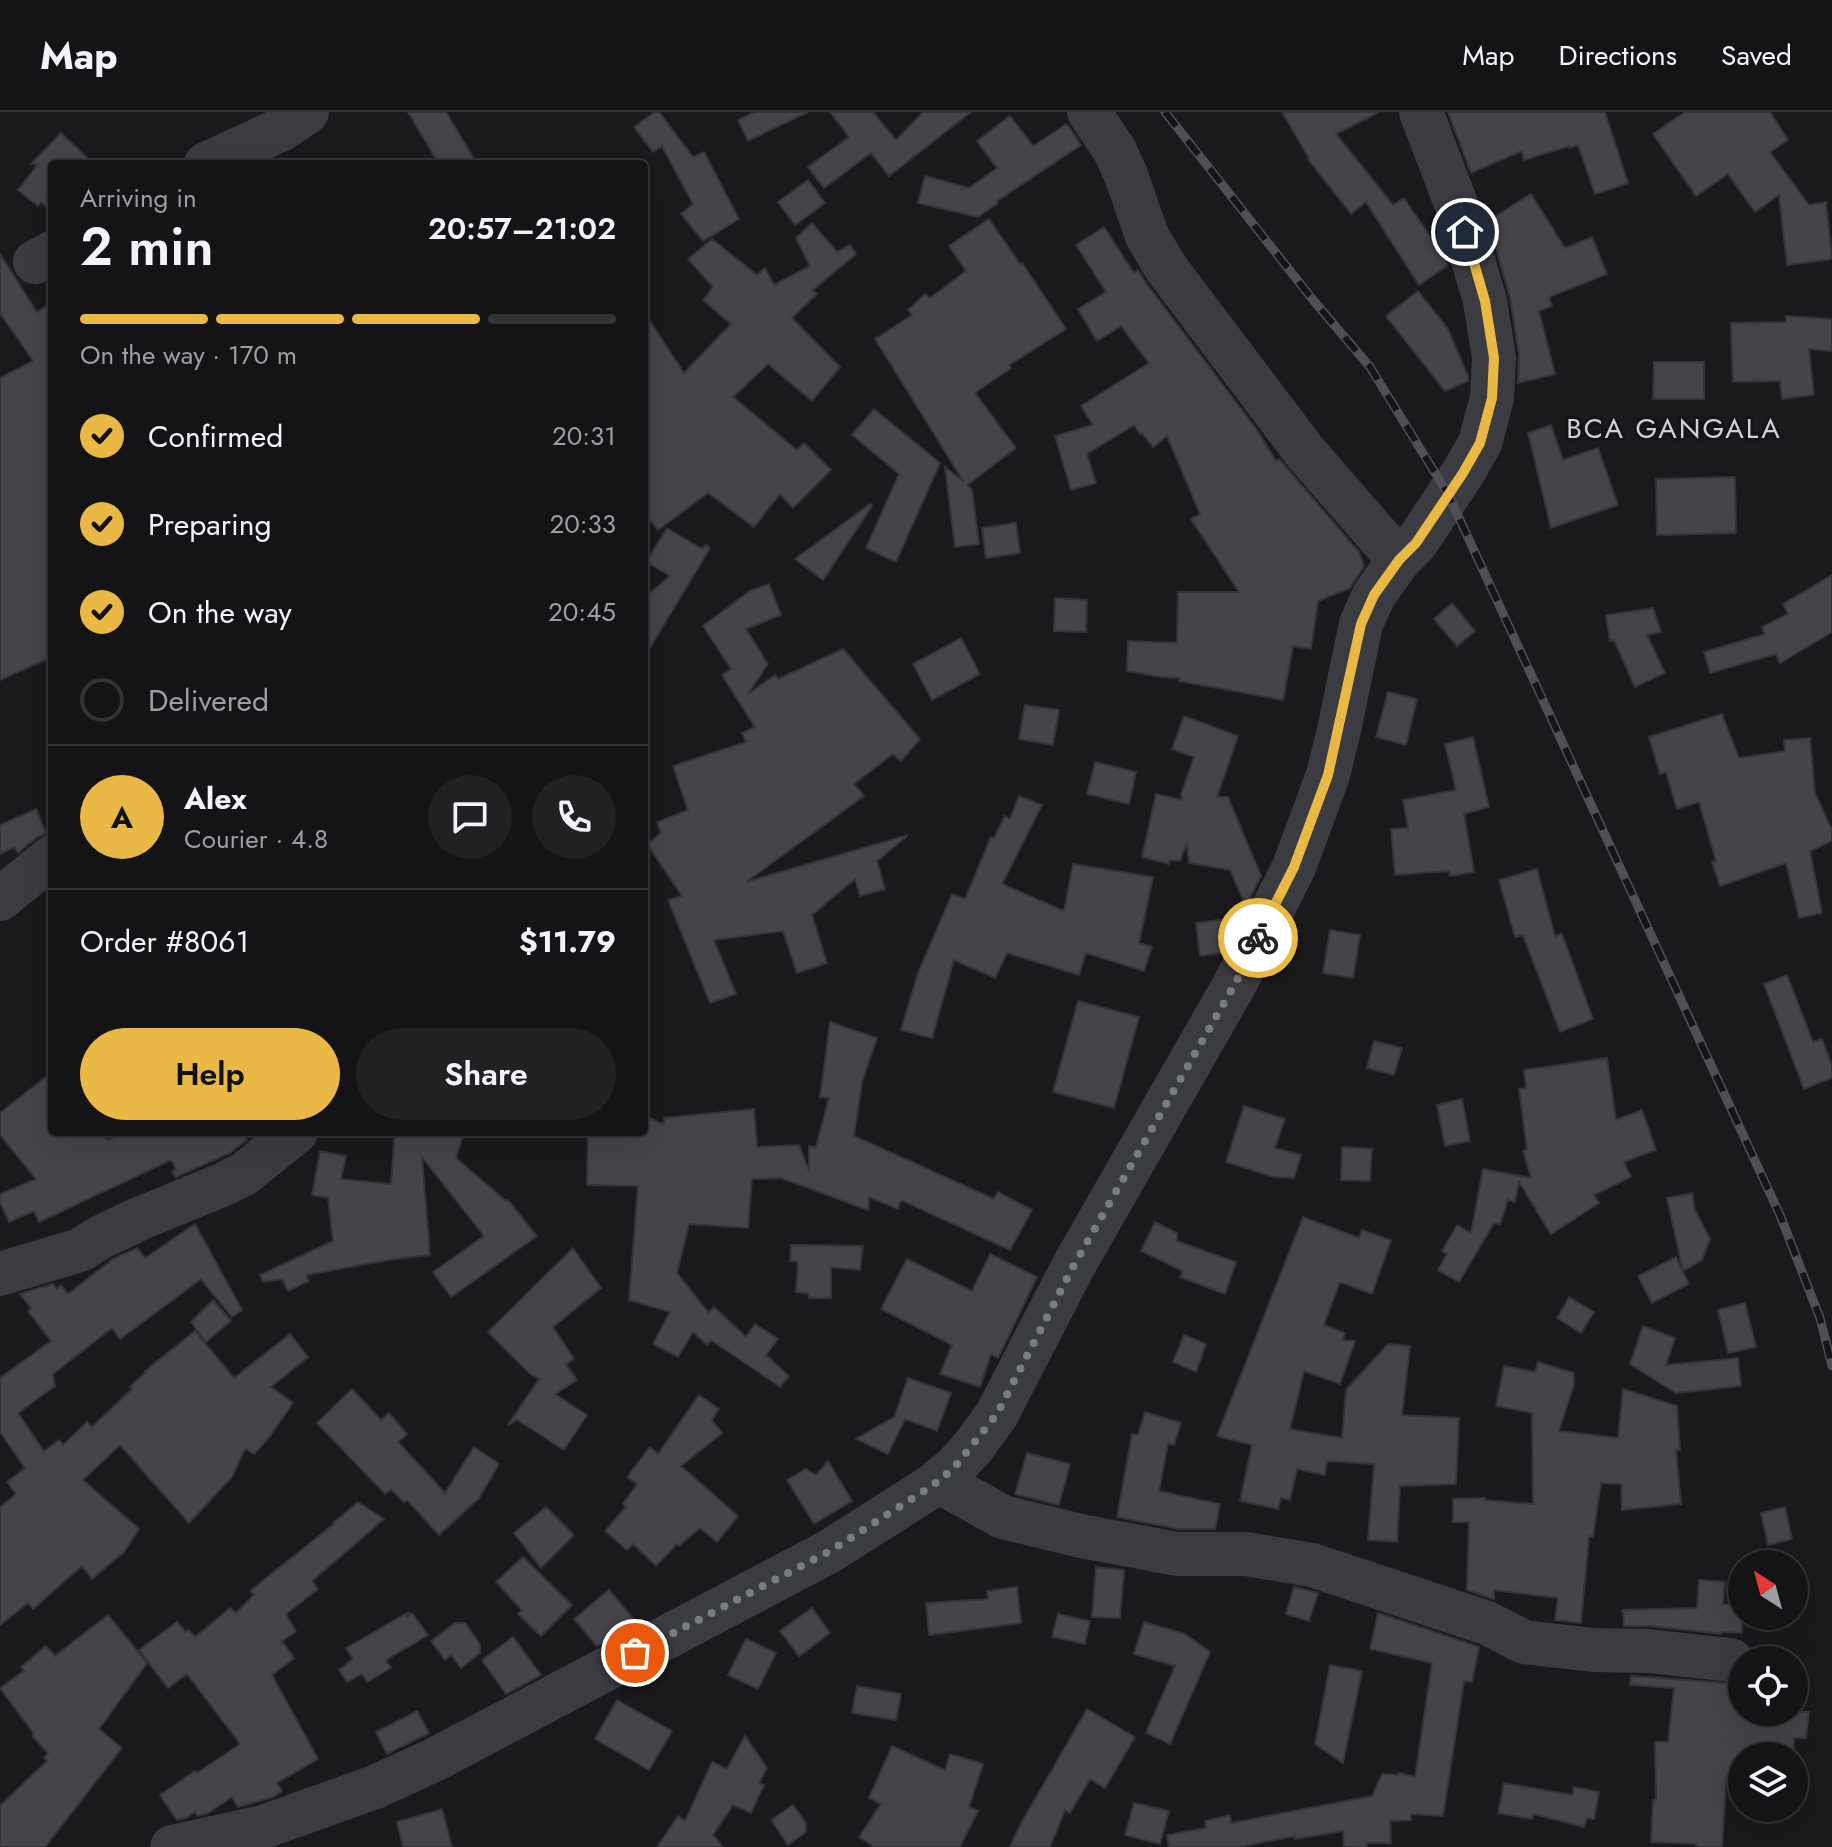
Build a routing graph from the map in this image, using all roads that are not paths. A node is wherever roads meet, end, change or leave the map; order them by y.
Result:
1 (307, 112) edge
2 (1089, 112) edge
3 (1421, 112) edge
4 (215, 160) edge
5 (1399, 560) junction
6 (48, 860) edge
7 (0, 899) edge
8 (291, 1136) edge
9 (0, 1274) edge
10 (938, 1481) junction
11 (1728, 1660) edge
12 (172, 1847) edge

1 - 4 street
2 - 5 street
3 - 5 street
5 - 10 street
6 - 7 street
8 - 9 street
10 - 11 street
10 - 12 street

